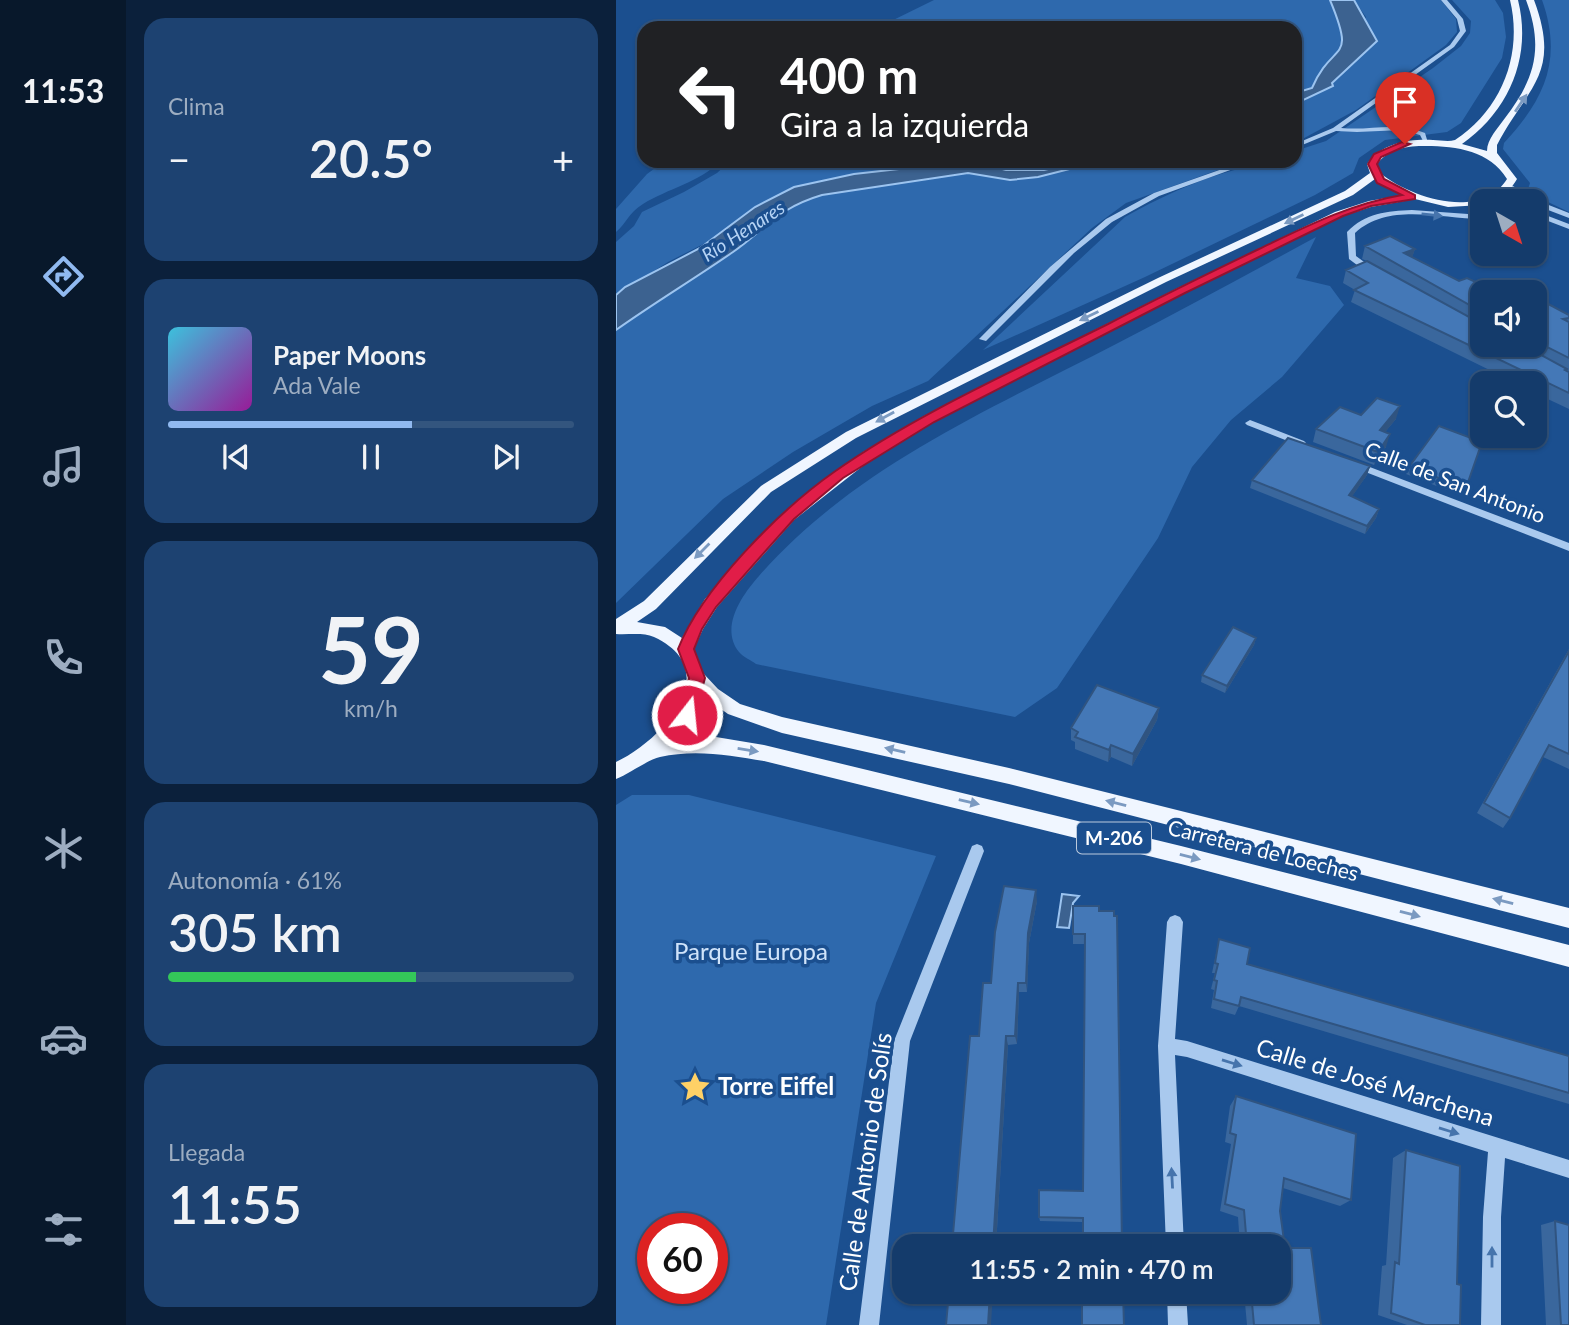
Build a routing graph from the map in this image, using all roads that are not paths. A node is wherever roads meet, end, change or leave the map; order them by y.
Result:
1 (1444, 0) edge
2 (1514, 0) edge
3 (1530, 0) edge
4 (1335, 129) junction
5 (1426, 142) junction
6 (1302, 143) edge
7 (1453, 145) junction
8 (1497, 160) junction
9 (1234, 168) edge
10 (1375, 174) junction
11 (1510, 188) edge
12 (1412, 197) junction
13 (1470, 202) edge
14 (1547, 207) edge
15 (1470, 216) edge
16 (1569, 216) edge
17 (1547, 218) edge
18 (1569, 227) edge
19 (1381, 277) edge
20 (983, 338) dead end
21 (1250, 423) dead end
22 (1314, 448) edge
23 (1339, 458) edge
24 (1569, 547) edge
25 (616, 628) edge
26 (686, 649) junction
27 (697, 678) junction
28 (656, 749) junction
29 (616, 771) edge
30 (977, 851) dead end
31 (1569, 918) edge
32 (1175, 922) dead end
33 (1569, 956) edge
34 (1166, 1046) junction
35 (1497, 1146) junction
36 (1569, 1169) edge
37 (1174, 1234) edge
38 (1177, 1304) edge
39 (869, 1325) edge
40 (1178, 1325) edge
41 (1491, 1325) edge

1 - 4 street
2 - 7 main road
8 -> 3 main road
4 - 5 street
4 - 6 street
5 - 7 main road
5 - 10 main road
7 - 8 main road
8 - 11 main road
9 - 20 street
10 - 12 main road
10 -> 25 main road
12 - 13 main road
12 - 26 main road
14 - 16 street
19 -> 15 street
17 - 18 street
21 - 22 street
23 - 24 street, Calle de San Antonio
25 - 26 main road
26 - 27 main road, M-206
27 - 28 main road, M-206
31 -> 27 main road, Carretera de Loeches / M-206
28 - 29 main road, M-206
28 -> 33 main road, Carretera de Loeches / M-206
30 - 39 street, Calle de Antonio de Solís
32 - 34 street
34 -> 35 street, Calle de José Marchena
37 -> 34 street
35 - 36 street, Calle de José Marchena
41 -> 35 street
38 - 40 street

